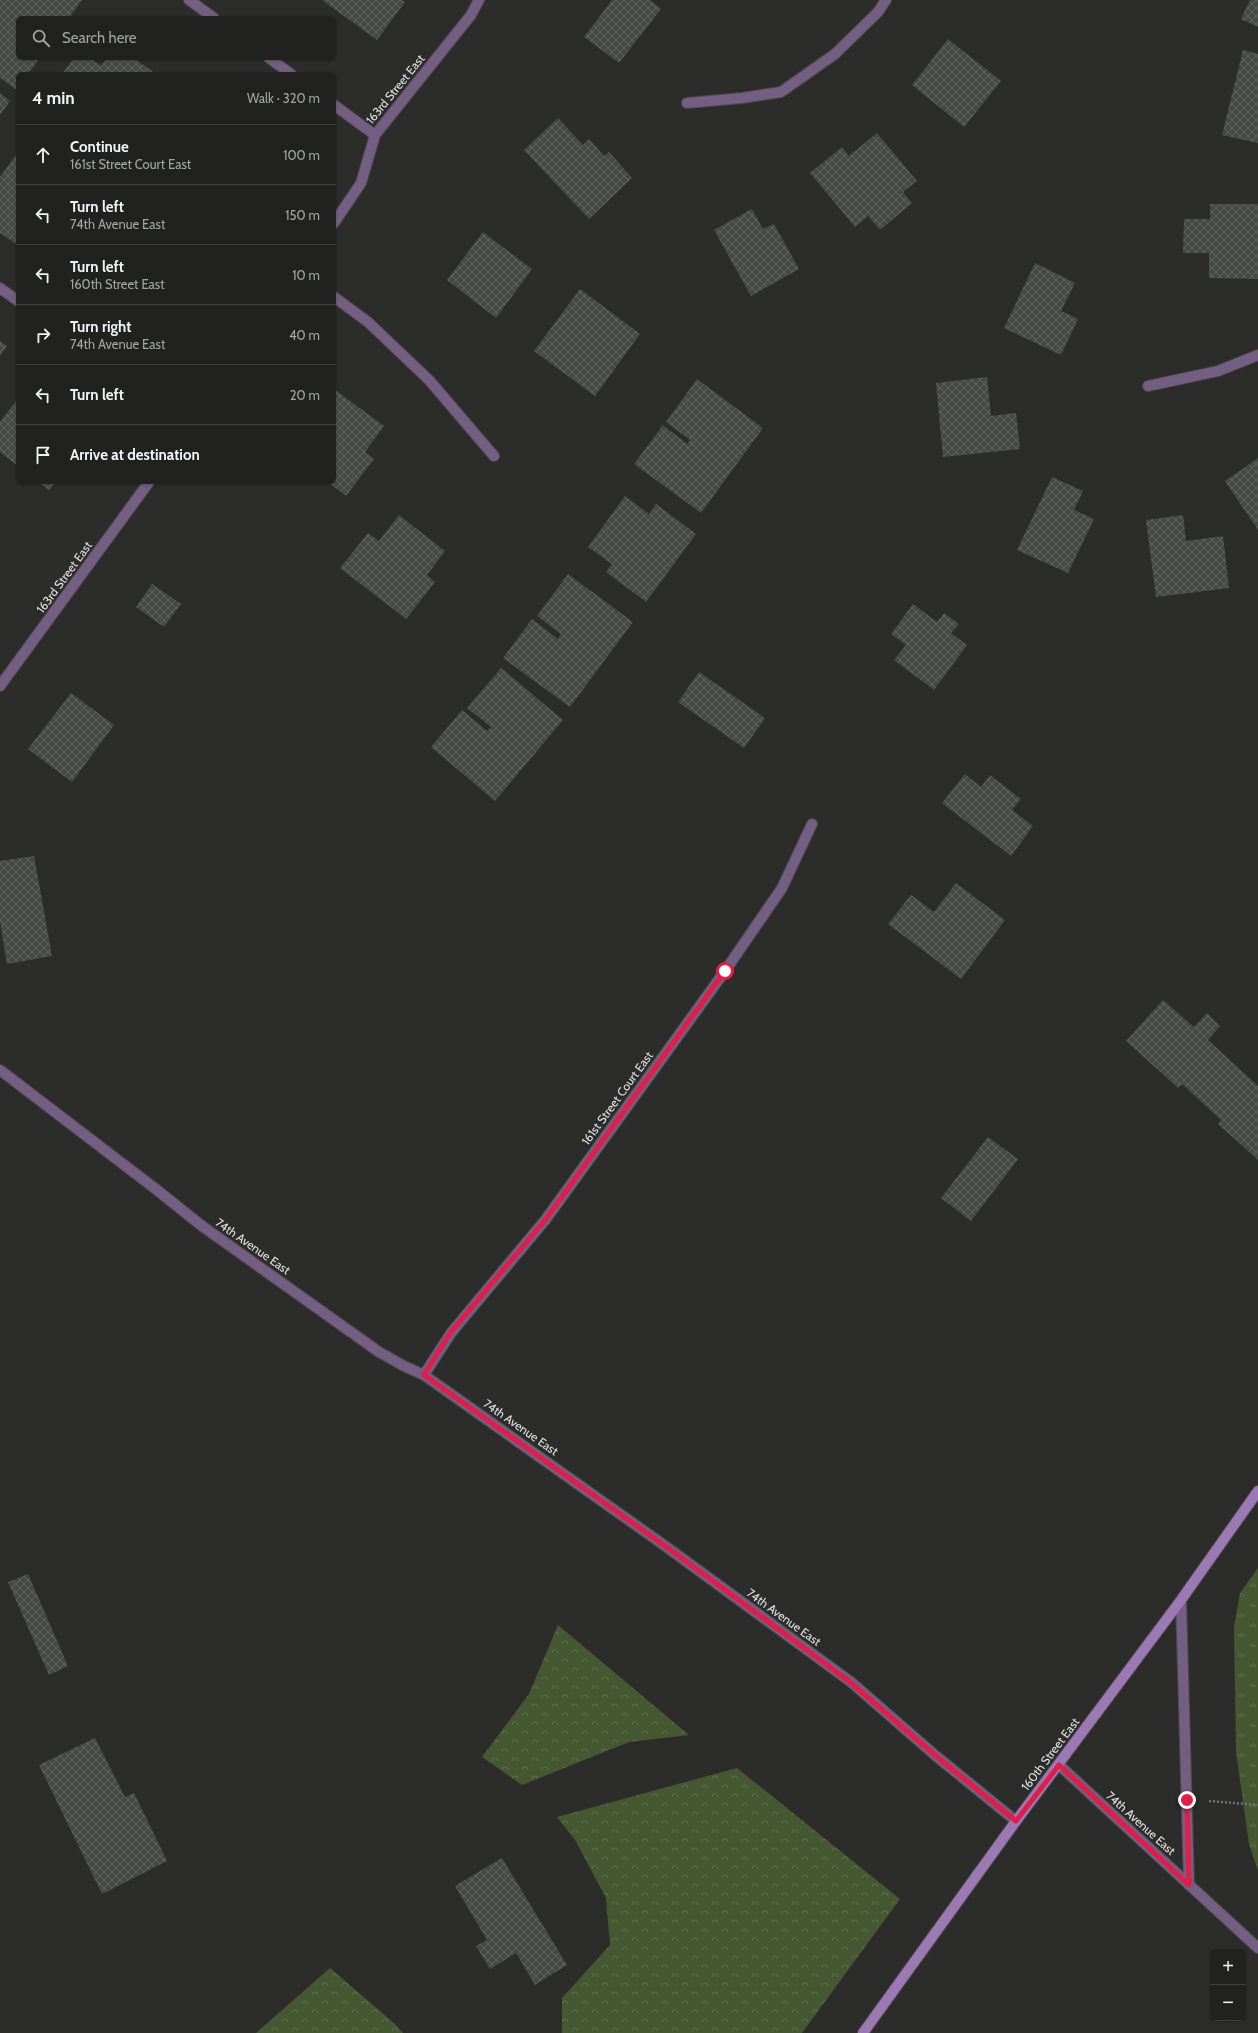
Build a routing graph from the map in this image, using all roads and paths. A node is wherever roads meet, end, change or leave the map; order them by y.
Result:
1 (189, 0) edge
2 (479, 0) edge
3 (886, 0) edge
4 (211, 16) edge
5 (272, 60) edge
6 (288, 72) edge
7 (687, 103) dead end
8 (336, 106) edge
9 (375, 135) junction
10 (336, 220) edge
11 (0, 288) edge
12 (336, 298) edge
13 (16, 300) edge
14 (1258, 355) edge
15 (1148, 386) dead end
16 (494, 456) dead end
17 (147, 484) edge
18 (0, 686) edge
19 (812, 824) dead end
20 (0, 1070) edge
21 (424, 1375) junction
22 (1258, 1491) edge
23 (1181, 1600) junction
24 (1059, 1765) junction
25 (1187, 1800) junction
26 (1258, 1805) edge
27 (1016, 1821) junction
28 (1189, 1885) junction
29 (1258, 1948) edge
30 (863, 2033) edge

1 - 4 street
2 - 9 street, 163rd Street East
3 - 7 street
5 - 6 street
8 - 9 street
9 - 10 street, 163rd Street East
11 - 13 street
12 - 16 street
14 - 15 street
17 - 18 street, 163rd Street East
19 - 21 street, 161st Street Court East
20 - 21 street, 74th Avenue East
21 - 27 street, 74th Avenue East
22 - 23 main road, 160th Street East
23 - 24 main road, 160th Street East
23 - 25 street
24 - 27 main road, 160th Street East
24 - 28 street, 74th Avenue East
25 - 26 path
25 - 28 street
27 - 30 main road, 160th Street East
28 - 29 street, 74th Avenue East

